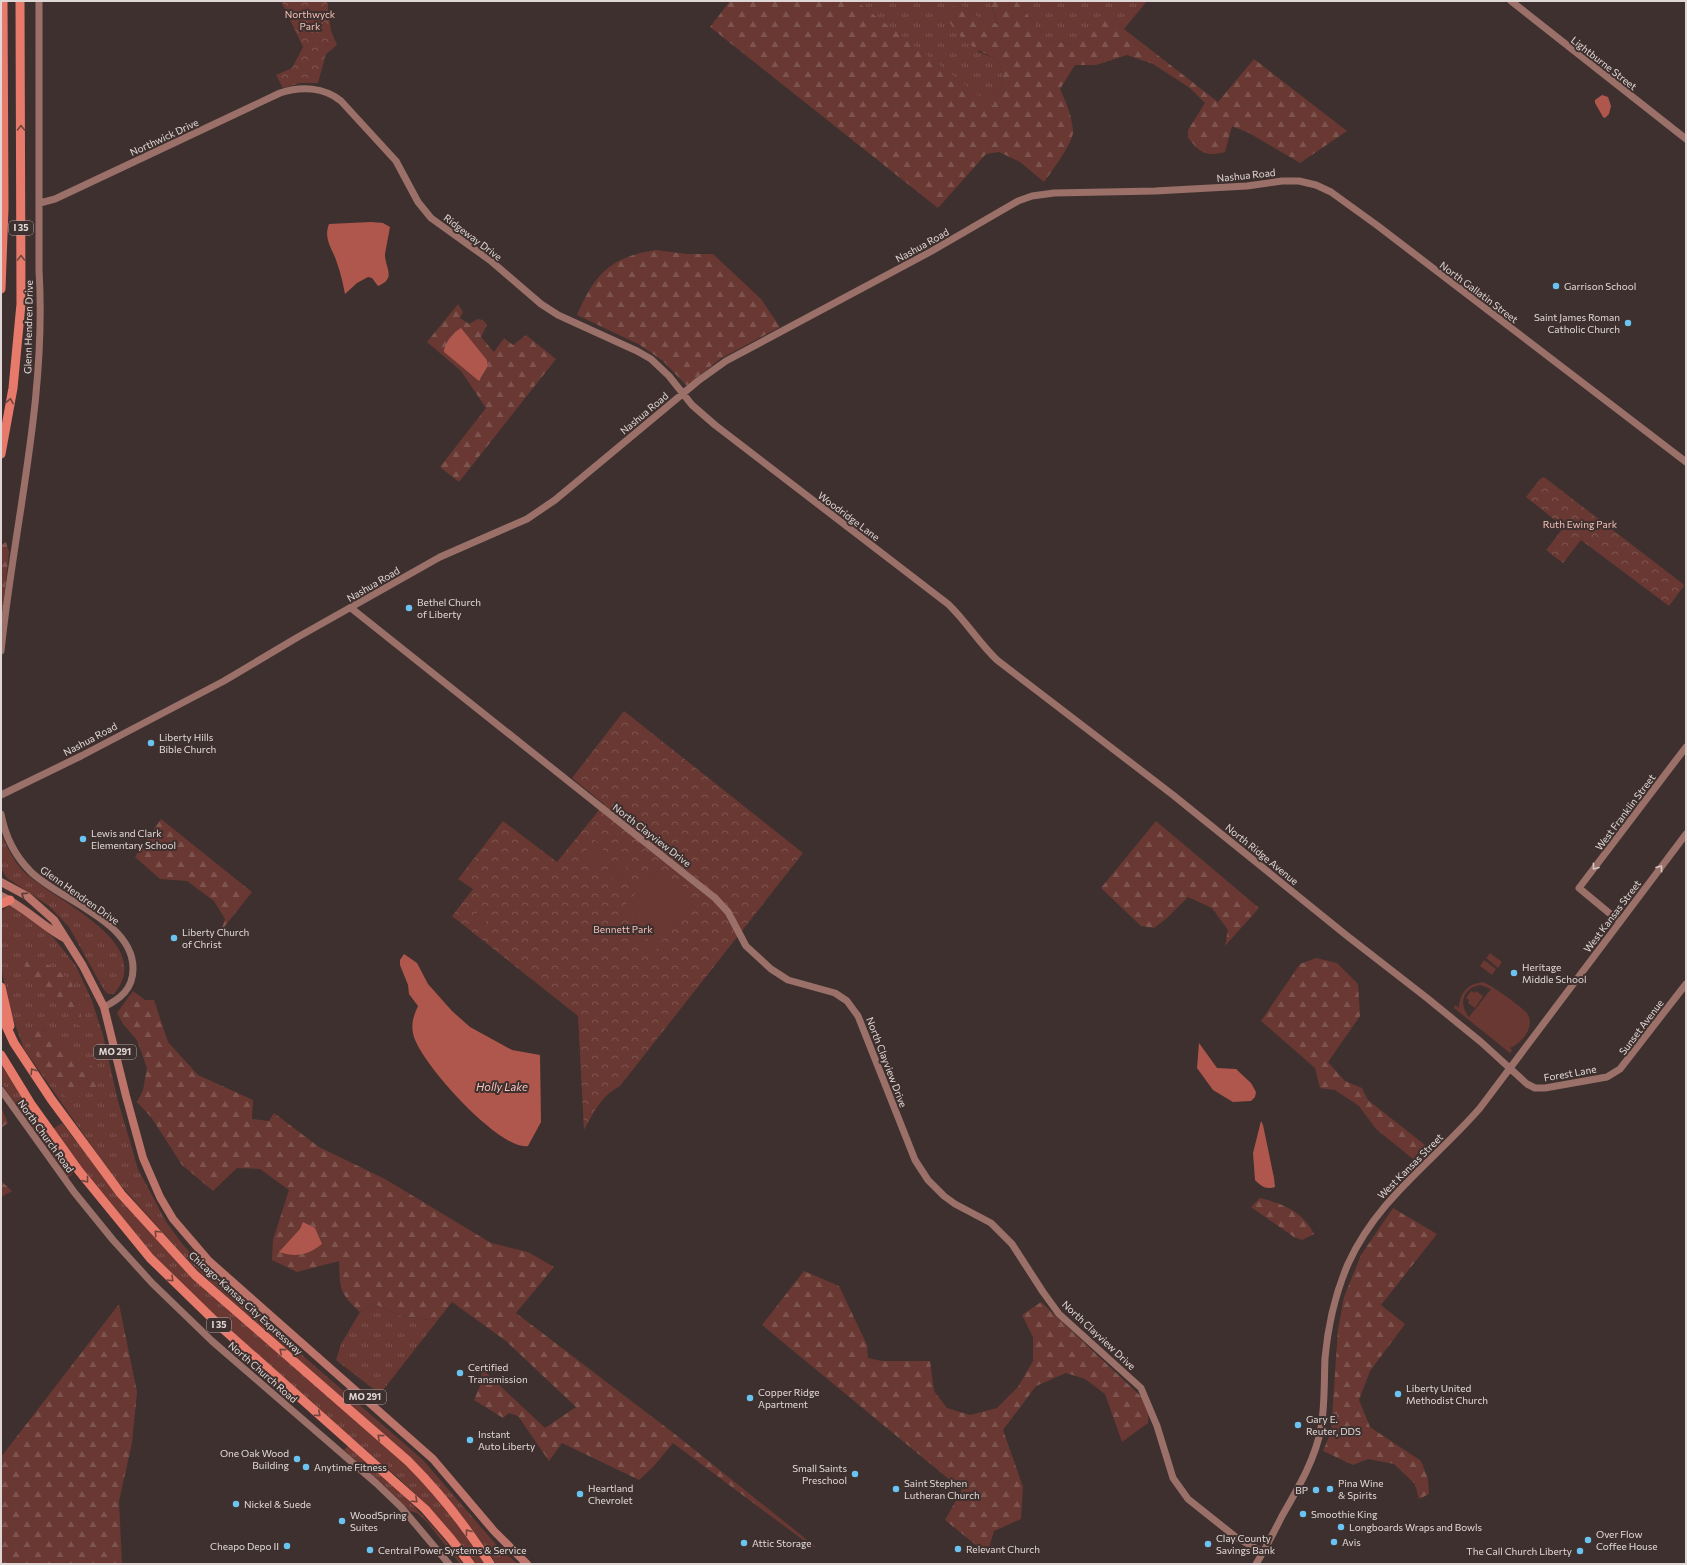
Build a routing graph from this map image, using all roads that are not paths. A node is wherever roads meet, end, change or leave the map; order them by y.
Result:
1 (3, 1) edge
2 (20, 1) edge
3 (39, 1) edge
4 (1511, 1) edge
5 (296, 89) joint
6 (1686, 139) edge
7 (1336, 196) joint
8 (40, 203) junction
9 (1, 289) edge
10 (683, 394) junction
11 (1, 454) edge
12 (1686, 462) edge
13 (350, 608) junction
14 (1, 651) edge
15 (997, 660) joint
16 (1686, 747) edge
17 (1, 795) edge
18 (1, 814) edge
19 (1686, 834) edge
20 (1, 882) edge
21 (1, 896) edge
22 (10, 900) junction
23 (1, 904) edge
24 (1620, 922) junction
25 (67, 940) junction
26 (1686, 984) edge
27 (1, 987) edge
28 (104, 1007) junction
29 (1, 1015) edge
30 (14, 1043) junction
31 (1, 1055) edge
32 (1510, 1069) junction
33 (1608, 1077) joint
34 (1535, 1088) joint
35 (1, 1090) edge
36 (1263, 1552) junction
37 (526, 1562) edge
38 (449, 1564) edge
39 (470, 1564) edge
40 (490, 1564) edge
41 (533, 1564) edge
42 (1256, 1564) edge

1 - 9 highway, I 35
11 -> 2 highway, I 35
3 - 8 street, Glenn Hendren Drive
4 - 6 street, Lightburne Street
5 - 8 street, Northwick Drive
5 - 10 street, Ridgeway Drive
7 - 10 street, Nashua Road
7 - 12 street, North Gallatin Street
8 - 14 street, Glenn Hendren Drive
10 - 13 street, Nashua Road
10 - 15 street, Woodridge Lane
13 - 17 street, Nashua Road
13 - 36 street, North Clayview Drive
15 - 32 street, North Ridge Avenue
16 -> 24 street, West Franklin Street
18 - 28 street, Glenn Hendren Drive
24 -> 19 street, West Kansas Street
25 -> 20 main road, MO 291
21 - 22 main road, MO 291
22 - 23 highway
22 - 25 main road, MO 291
24 - 32 street, West Kansas Street
25 - 28 main road, MO 291
26 - 33 street, Sunset Avenue
27 - 30 highway
28 - 37 main road, MO 291
29 - 30 highway, Chicago-Kansas City Expressway / I 35
40 -> 30 highway, Chicago-Kansas City Expressway / I 35
31 -> 39 highway, I 35
32 - 34 street, North Ridge Avenue
32 - 36 street, West Kansas Street
33 - 34 street, Forest Lane
35 - 38 street, North Church Road
36 - 42 street, West Kansas Street
37 - 41 main road, MO 291

